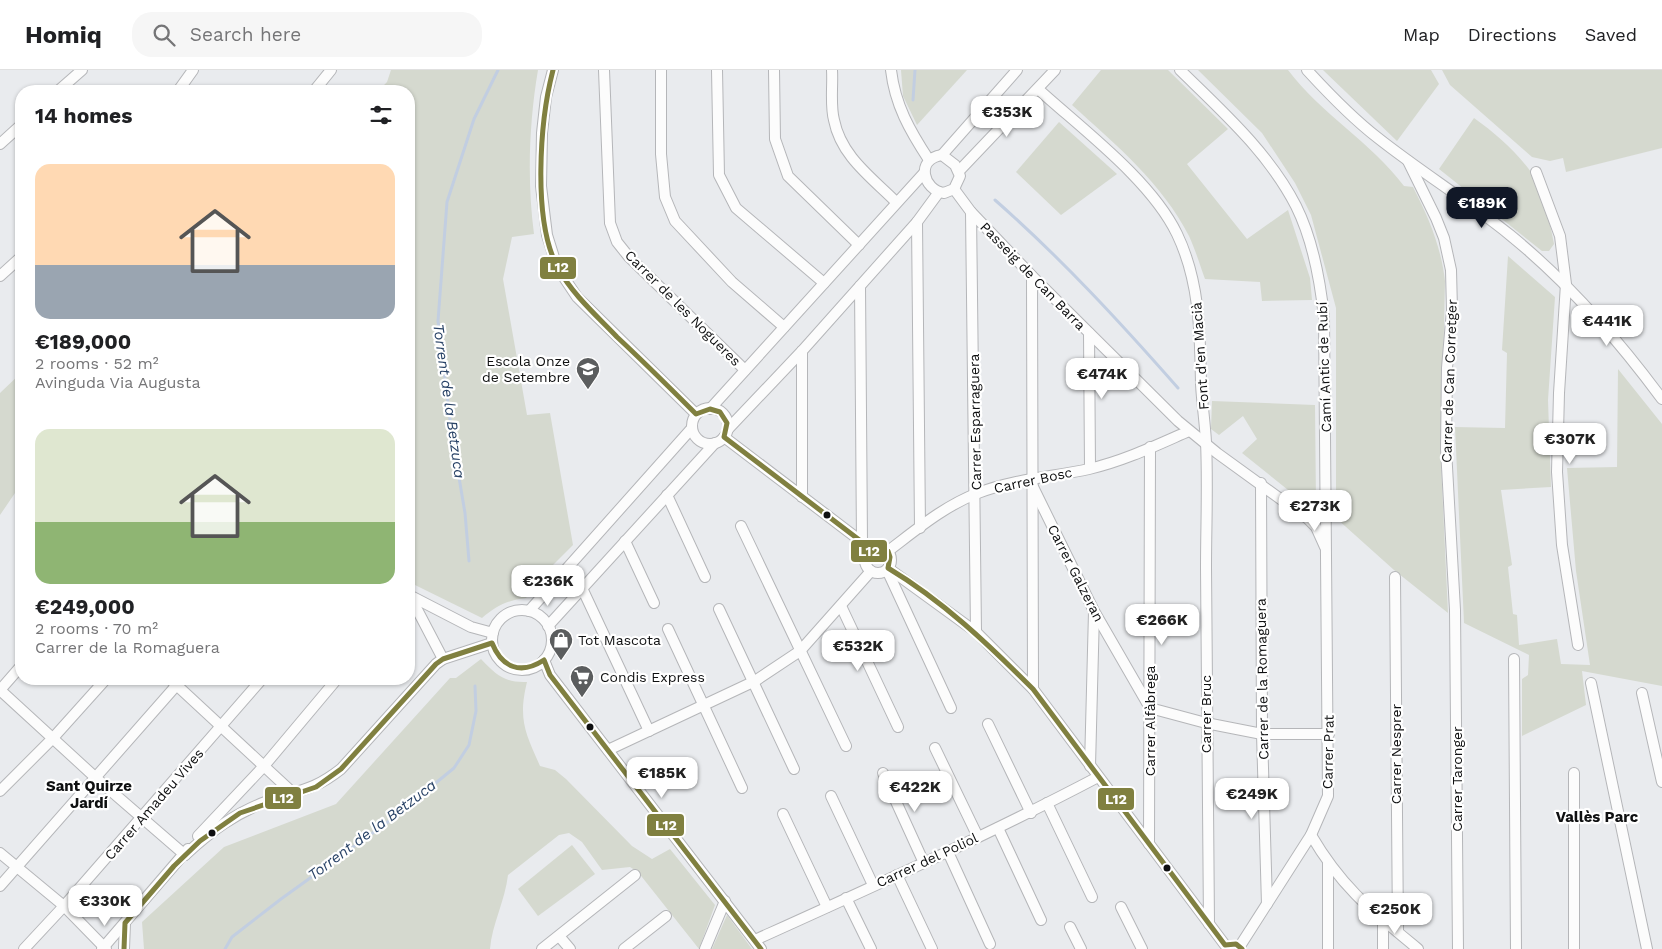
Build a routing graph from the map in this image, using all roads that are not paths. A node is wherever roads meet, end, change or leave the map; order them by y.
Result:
1 (82, 70) edge
2 (194, 70) edge
3 (331, 70) edge
4 (552, 70) edge
5 (604, 70) edge
6 (661, 70) edge
7 (717, 70) edge
8 (774, 70) edge
9 (832, 70) edge
10 (891, 70) edge
11 (1017, 70) edge
12 (1055, 70) edge
13 (1180, 70) edge
14 (1307, 70) edge
15 (65, 85) edge
16 (183, 85) edge
17 (319, 85) edge
18 (1038, 89) junction
19 (15, 130) edge
20 (0, 144) edge
21 (942, 155) junction
22 (929, 160) junction
23 (1408, 161) junction
24 (959, 171) junction
25 (1536, 172) dead end
26 (924, 173) junction
27 (954, 189) junction
28 (939, 192) junction
29 (896, 202) junction
30 (971, 212) junction
31 (917, 222) junction
32 (859, 245) junction
33 (15, 262) edge
34 (0, 276) edge
35 (1032, 276) junction
36 (824, 283) junction
37 (1566, 284) junction
38 (860, 286) junction
39 (784, 326) junction
40 (1089, 333) junction
41 (802, 351) junction
42 (745, 370) junction
43 (1662, 399) edge
44 (710, 408) junction
45 (696, 414) junction
46 (692, 428) junction
47 (1189, 431) junction
48 (722, 436) junction
49 (1206, 444) junction
50 (1150, 448) junction
51 (1090, 468) junction
52 (1033, 482) junction
53 (1261, 483) junction
54 (976, 494) junction
55 (667, 495) junction
56 (802, 497) junction
57 (1327, 501) junction
58 (1300, 513) junction
59 (741, 526) dead end
60 (920, 528) junction
61 (625, 541) junction
62 (862, 542) junction
63 (869, 551) junction
64 (888, 551) junction
65 (1328, 564) junction
66 (887, 569) junction
67 (871, 571) junction
68 (705, 577) dead end
69 (1395, 577) dead end
70 (582, 588) junction
71 (415, 597) edge
72 (654, 603) dead end
73 (415, 605) edge
74 (841, 606) junction
75 (719, 609) dead end
76 (1455, 610) joint
77 (528, 611) junction
78 (1094, 611) junction
79 (548, 626) junction
80 (668, 629) dead end
81 (976, 632) junction
82 (493, 638) junction
83 (1578, 645) dead end
84 (800, 651) junction
85 (443, 659) junction
86 (1514, 659) dead end
87 (544, 660) junction
88 (15, 673) edge
89 (752, 682) junction
90 (1592, 683) dead end
91 (101, 685) edge
92 (173, 685) edge
93 (180, 685) edge
94 (257, 685) edge
95 (333, 685) edge
96 (1033, 689) junction
97 (0, 690) edge
98 (1642, 693) dead end
99 (702, 706) junction
100 (951, 708) dead end
101 (1150, 708) junction
102 (1206, 723) junction
103 (988, 724) dead end
104 (222, 725) junction
105 (898, 728) dead end
106 (649, 731) junction
107 (1262, 734) junction
108 (1329, 734) junction
109 (53, 738) junction
110 (846, 746) dead end
111 (935, 748) dead end
112 (608, 750) junction
113 (264, 766) junction
114 (1090, 766) junction
115 (794, 769) dead end
116 (883, 773) dead end
117 (1574, 773) dead end
118 (1098, 777) junction
119 (96, 778) junction
120 (1662, 782) edge
121 (742, 788) dead end
122 (0, 791) edge
123 (294, 794) junction
124 (832, 796) dead end
125 (1048, 803) junction
126 (1030, 813) junction
127 (783, 814) dead end
128 (141, 817) junction
129 (998, 828) junction
130 (1311, 835) junction
131 (978, 837) junction
132 (1150, 844) junction
133 (948, 852) junction
134 (0, 853) edge
135 (184, 855) junction
136 (924, 863) junction
137 (1328, 863) junction
138 (18, 868) junction
139 (635, 875) dead end
140 (897, 875) junction
141 (873, 885) junction
142 (0, 886) edge
143 (1092, 897) dead end
144 (846, 898) junction
145 (725, 901) junction
146 (1266, 904) junction
147 (64, 906) junction
148 (827, 907) junction
149 (1122, 907) dead end
150 (666, 916) dead end
151 (1041, 920) dead end
152 (1383, 921) junction
153 (125, 923) junction
154 (1210, 924) junction
155 (1070, 927) dead end
156 (1398, 932) junction
157 (559, 936) junction
158 (754, 940) junction
159 (990, 944) dead end
160 (1223, 947) edge
161 (104, 948) edge
162 (1241, 948) edge
163 (24, 949) edge
164 (124, 949) edge
165 (542, 949) edge
166 (570, 949) edge
167 (624, 949) edge
168 (705, 949) edge
169 (761, 949) edge
170 (871, 949) edge
171 (932, 949) edge
172 (1081, 949) edge
173 (1142, 949) edge
174 (1328, 949) edge
175 (1383, 949) edge
176 (1418, 949) edge
177 (1458, 949) edge
178 (1516, 949) edge
179 (1574, 949) edge
180 (1647, 949) edge

1 - 15 street
2 - 16 street
3 - 17 street
4 - 45 street
5 - 42 street, Carrer de les Nogueres
6 - 39 street
7 - 36 street
8 - 32 street
9 - 29 street
10 - 22 street
11 - 21 street
12 - 18 street
13 - 57 street, Camí Antic de Rubí
14 - 23 street
18 - 24 street
18 - 49 street, Font d'en Macià
19 - 20 street
21 - 22 street
21 - 24 street
22 - 26 street
23 - 37 street
23 - 76 street, Carrer de Can Corretger
24 - 27 street
25 - 37 street
26 - 28 street
26 - 29 street
27 - 28 street
27 - 30 street, Passeig de Can Barra
28 - 31 street
29 - 32 street
30 - 35 street, Passeig de Can Barra
30 - 54 street, Carrer Esparraguera
31 - 38 street
31 - 60 street
32 - 36 street
33 - 34 street
35 - 40 street, Passeig de Can Barra
35 - 52 street, Carrer Galzeran
36 - 39 street
37 - 43 street
37 - 83 street
38 - 41 street
38 - 62 street
39 - 42 street
40 - 47 street, Passeig de Can Barra
40 - 51 street
41 - 48 street
41 - 56 street
42 - 44 street
44 - 45 street
44 - 48 street
45 - 46 street
46 - 48 street
46 - 77 street
47 - 49 street, Passeig de Can Barra
47 - 50 street, Carrer Bosc
48 - 55 street
48 - 56 street
49 - 53 street, Passeig de Can Barra
49 - 102 street, Carrer Bruc
50 - 51 street, Carrer Bosc
50 - 101 street, Carrer Alfàbrega
51 - 52 street, Carrer Bosc
52 - 54 street, Carrer Bosc
52 - 78 street, Carrer Galzeran
52 - 96 street
53 - 58 street, Passeig de Can Barra
53 - 107 street, Carrer de la Romaguera
54 - 60 street, Carrer Bosc
54 - 81 street, Carrer Esparraguera
55 - 61 street
55 - 68 street
56 - 62 street
57 - 58 street
57 - 65 street, Camí Antic de Rubí
58 - 65 street, Passeig de Can Barra
59 - 84 street
60 - 64 street, Carrer Bosc
61 - 70 street
61 - 72 street
62 - 63 street
63 - 64 street
63 - 67 street
64 - 66 street
65 - 108 street, Carrer Prat
66 - 67 street
66 - 81 street
66 - 100 street
67 - 74 street
69 - 156 street, Carrer Nesprer
70 - 79 street
70 - 106 street
71 - 82 street
73 - 85 street
74 - 84 street
74 - 105 street
75 - 89 street
76 - 177 street, Carrer Taronger
77 - 79 street
77 - 82 street
78 - 101 street, Carrer Galzeran
78 - 114 street
79 - 87 street
80 - 99 street
81 - 96 street
82 - 85 street
82 - 87 street
84 - 89 street
84 - 110 street
85 - 123 street
86 - 178 street
87 - 112 street
88 - 97 street
89 - 99 street
89 - 115 street
90 - 180 street
91 - 109 street
92 - 119 street
93 - 104 street
94 - 104 street, Carrer Amadeu Vives
95 - 113 street
96 - 114 street
97 - 109 street
98 - 120 street
99 - 106 street
99 - 121 street
101 - 102 street
101 - 132 street, Carrer Alfàbrega
102 - 107 street
102 - 154 street, Carrer Bruc
103 - 126 street
104 - 113 street
104 - 128 street, Carrer Amadeu Vives
106 - 112 street
107 - 108 street
107 - 146 street, Carrer de la Romaguera
108 - 130 street, Carrer Prat
109 - 119 street
109 - 122 street
111 - 131 street
112 - 145 street
113 - 123 street
113 - 135 street
114 - 118 street
116 - 136 street
117 - 179 street
118 - 125 street, Carrer del Poliol
118 - 132 street
119 - 128 street
119 - 138 street
123 - 135 street
124 - 141 street
125 - 126 street, Carrer del Poliol
125 - 143 street
126 - 129 street, Carrer del Poliol
127 - 148 street
128 - 135 street
128 - 147 street, Carrer Amadeu Vives
129 - 131 street, Carrer del Poliol
129 - 151 street
130 - 137 street
130 - 146 street, Carrer Prat
131 - 133 street, Carrer del Poliol
132 - 154 street
133 - 136 street, Carrer del Poliol
133 - 159 street
134 - 138 street
135 - 153 street
136 - 140 street, Carrer del Poliol
137 - 152 street
137 - 174 street
138 - 142 street
138 - 147 street
139 - 157 street
140 - 141 street, Carrer del Poliol
140 - 171 street
141 - 144 street, Carrer del Poliol
144 - 148 street, Carrer del Poliol
144 - 170 street
145 - 158 street
145 - 168 street
146 - 162 street, Carrer Prat
147 - 161 street
147 - 163 street, Carrer Amadeu Vives
148 - 158 street, Carrer del Poliol
149 - 173 street
150 - 167 street
152 - 156 street
152 - 175 street
153 - 161 street
153 - 164 street
154 - 160 street
155 - 172 street
156 - 176 street
157 - 165 street
157 - 166 street
158 - 169 street
160 - 162 street

